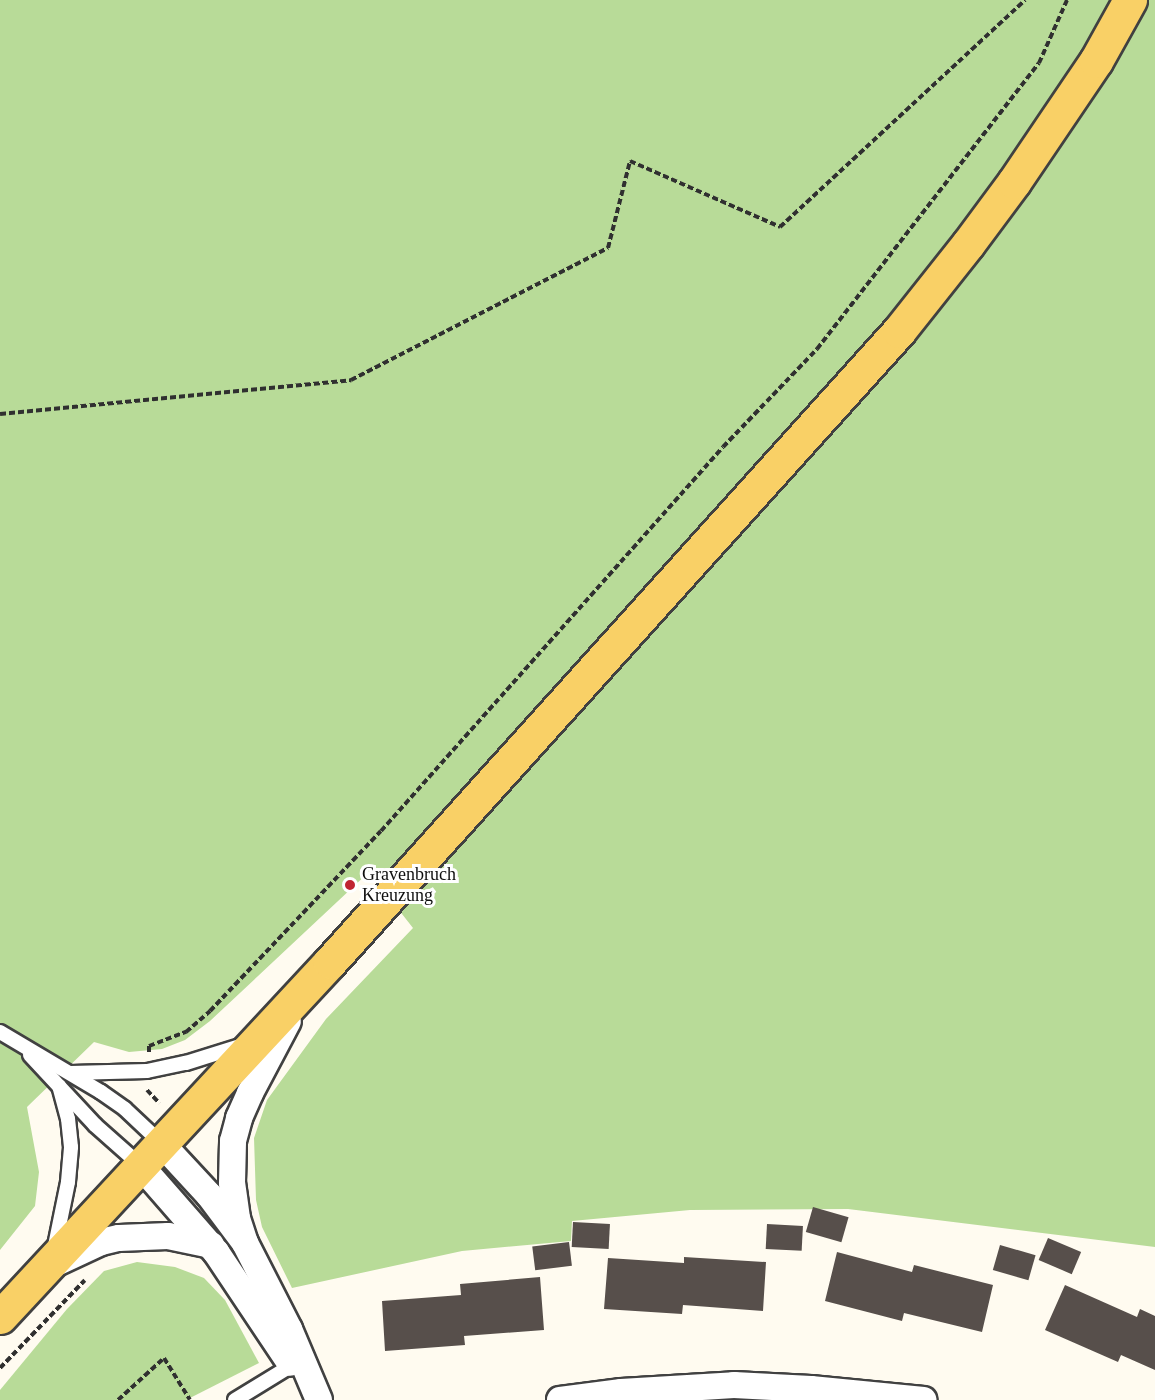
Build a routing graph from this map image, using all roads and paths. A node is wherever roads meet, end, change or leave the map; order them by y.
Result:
1 (1025, 0) edge
2 (1067, 0) edge
3 (1130, 0) edge
4 (0, 414) edge
5 (330, 962) junction
6 (0, 1032) edge
7 (256, 1041) junction
8 (22, 1047) junction
9 (147, 1071) junction
10 (71, 1072) junction
11 (59, 1086) junction
12 (150, 1153) junction
13 (245, 1243) junction
14 (211, 1245) junction
15 (51, 1265) junction
16 (92, 1275) dead end
17 (0, 1317) edge
18 (297, 1363) junction
19 (0, 1368) edge
20 (118, 1400) edge
21 (190, 1400) edge
22 (235, 1400) edge
23 (316, 1400) edge
24 (560, 1400) edge
25 (923, 1400) edge

1 - 4 path
2 - 9 path
3 - 5 main road
5 - 7 main road
5 - 13 street
6 - 8 lane
7 - 9 lane
7 - 12 main road
8 - 10 lane
8 - 11 lane
9 - 10 lane
10 - 12 lane
11 - 12 lane
11 - 15 lane
12 - 13 street
12 - 14 street
12 - 15 main road
13 - 18 street
14 - 15 street
14 - 18 street
15 - 17 main road
16 - 19 path
18 - 22 lane
18 - 23 street
20 - 21 path
24 - 25 street

